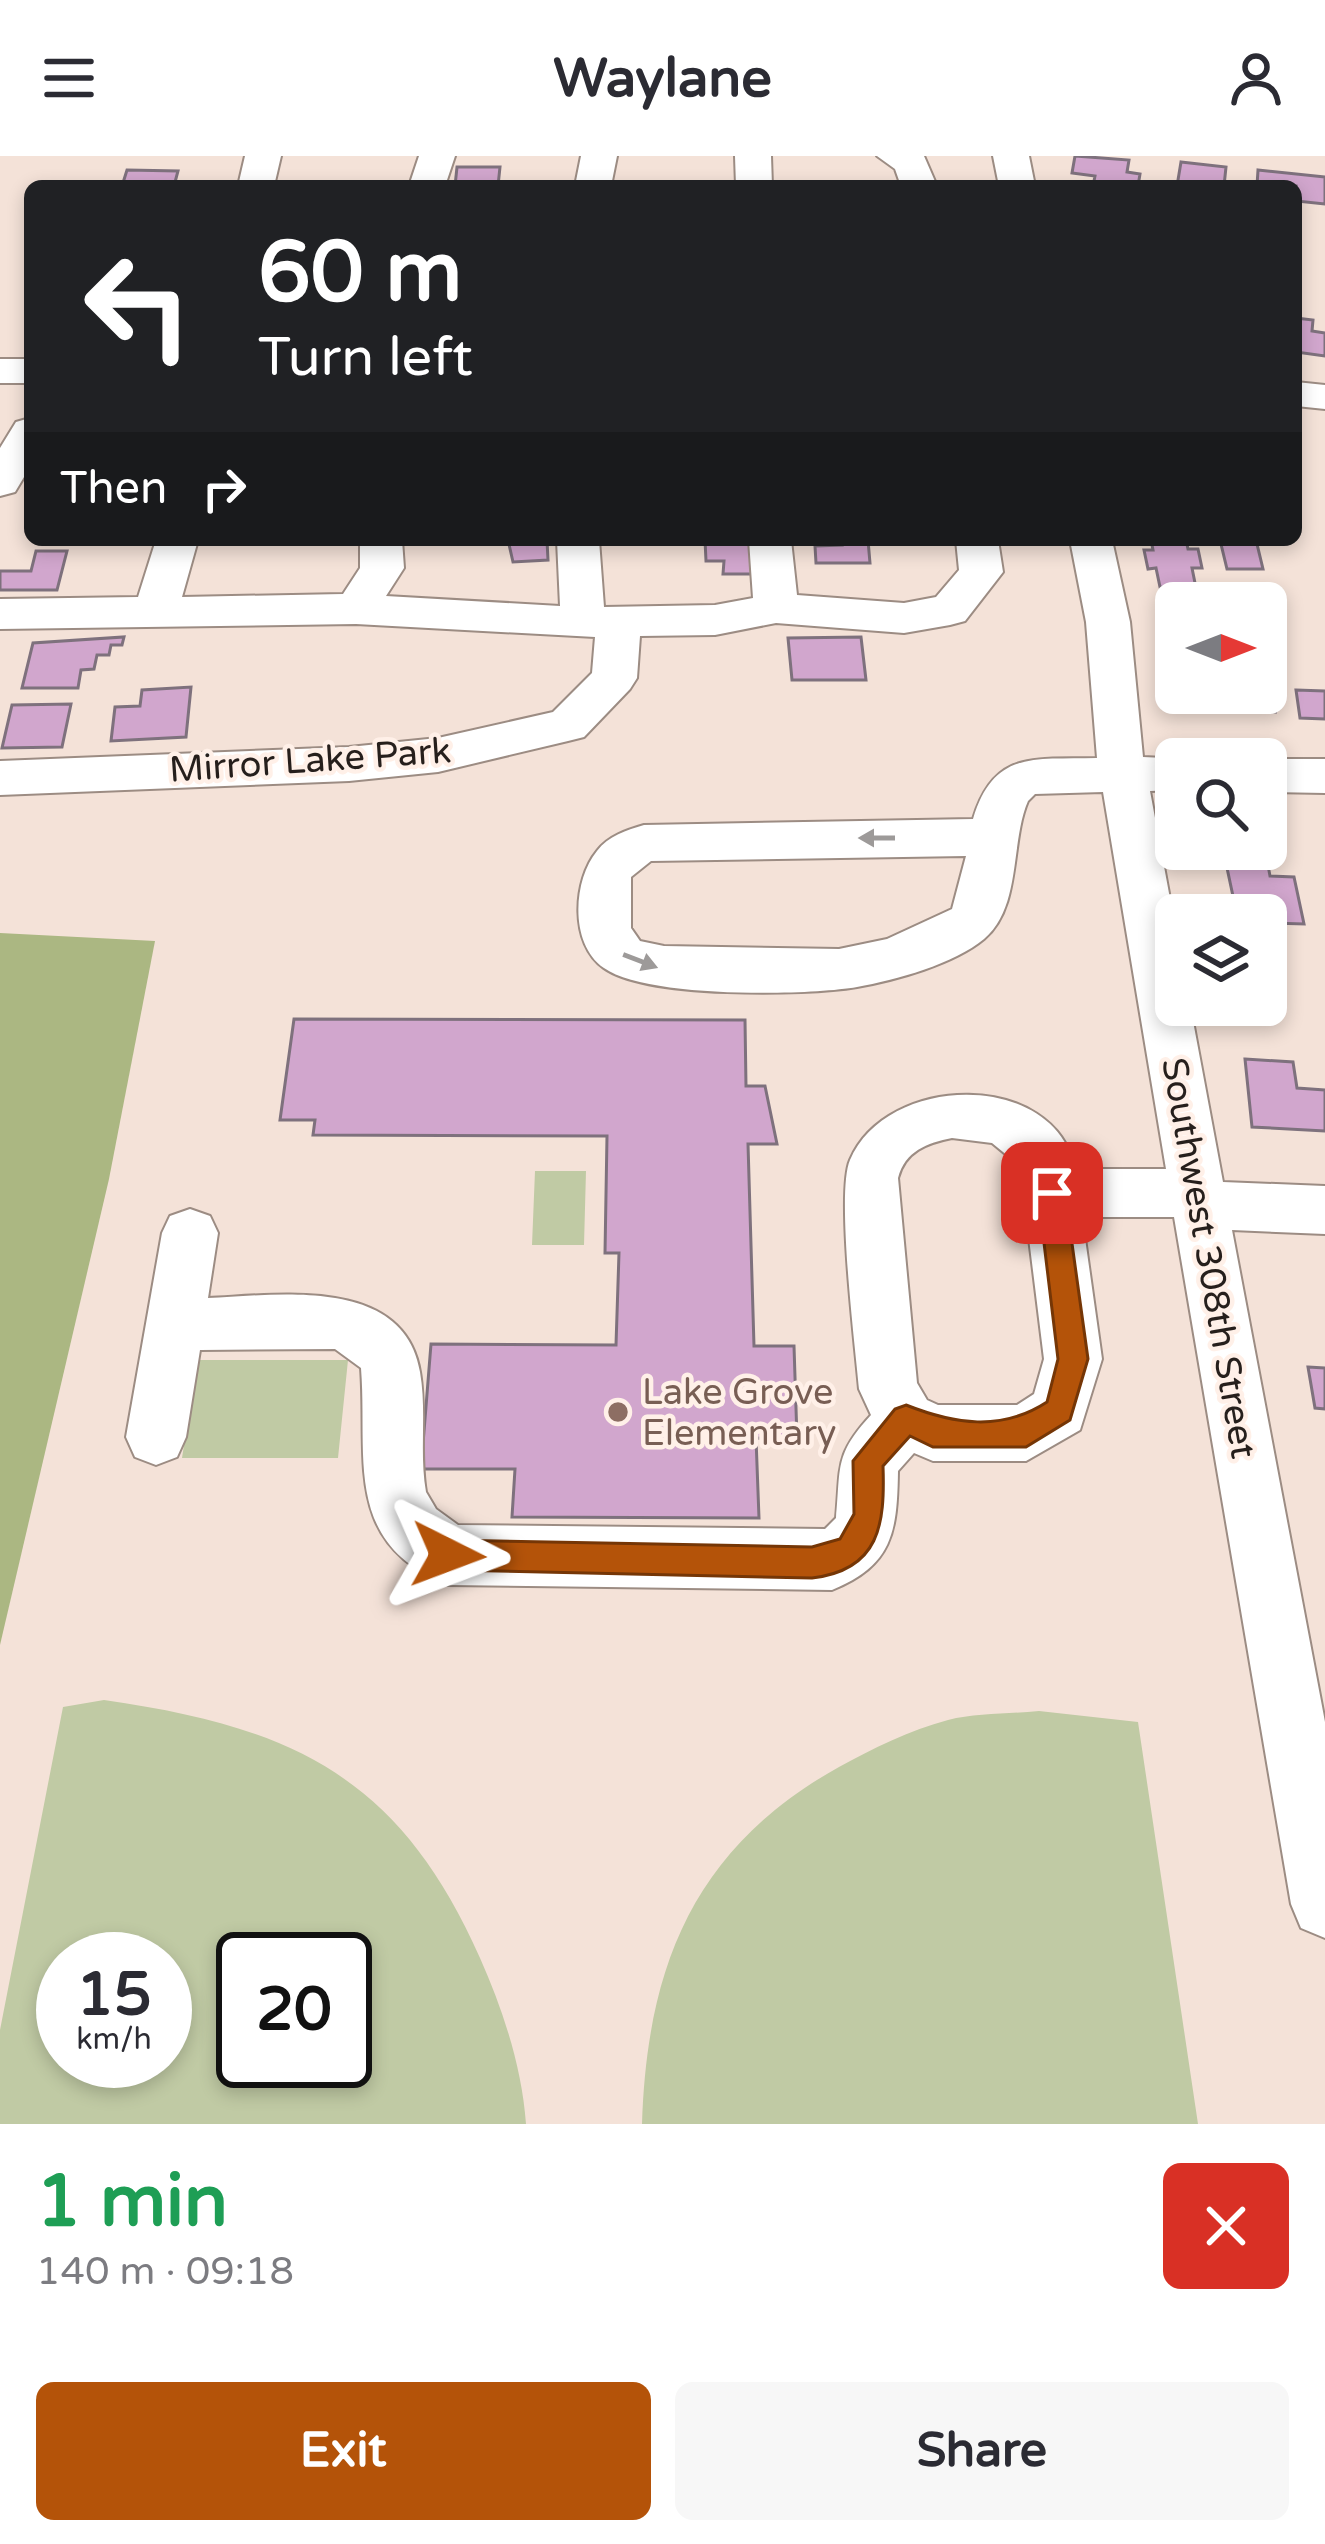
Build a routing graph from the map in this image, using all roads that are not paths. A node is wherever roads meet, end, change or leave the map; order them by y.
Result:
1 (895, 156) edge
2 (917, 180) edge
3 (24, 442) edge
4 (0, 484) edge
5 (175, 546) edge
6 (381, 546) edge
7 (580, 546) edge
8 (771, 546) edge
9 (978, 546) edge
10 (1091, 546) edge
11 (776, 608) junction
12 (356, 609) junction
13 (0, 614) edge
14 (155, 615) junction
15 (601, 622) junction
16 (1150, 773) edge
17 (1287, 775) edge
18 (1325, 776) edge
19 (0, 778) edge
20 (994, 837) junction
21 (1052, 1193) junction
22 (1200, 1199) junction
23 (1325, 1210) edge
24 (190, 1233) dead end
25 (175, 1325) junction
26 (906, 1419) junction
27 (156, 1437) dead end
28 (1316, 1802) edge
29 (1325, 1904) edge

1 - 2 street
3 - 4 street
5 - 14 street
6 - 12 street
7 - 15 street, Mirror Lake Park
8 - 11 street
9 - 11 street
10 - 16 street, Southwest 308th Street
11 - 15 street
12 - 14 street
12 - 15 street
13 - 14 street
15 - 19 street, Mirror Lake Park
16 - 20 street
16 - 22 street, Southwest 308th Street
17 - 18 street
20 -> 20 street
21 - 22 street
21 - 26 street
21 - 26 street
22 - 23 street
22 - 28 street, Southwest 308th Street
24 - 25 street
25 - 26 street
25 - 27 street
28 - 29 street, Southwest 308th Street

